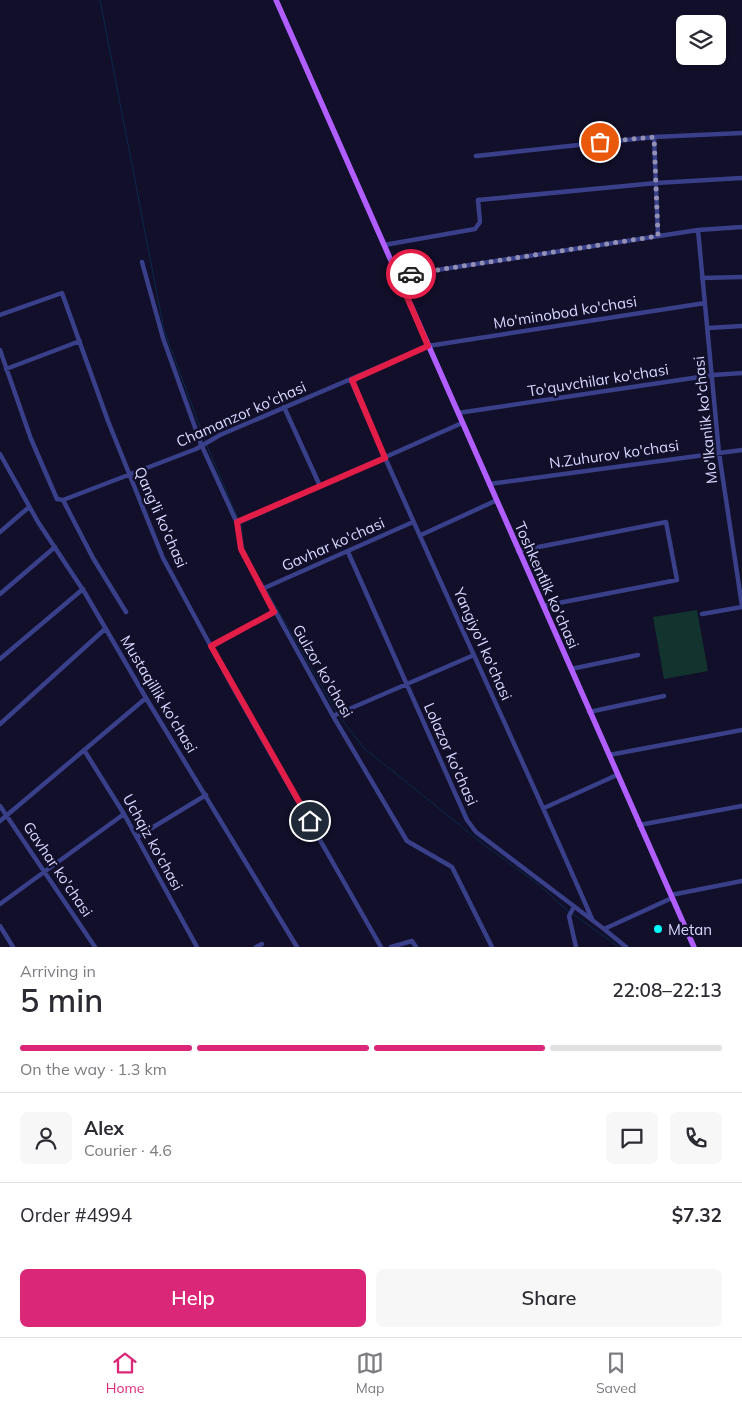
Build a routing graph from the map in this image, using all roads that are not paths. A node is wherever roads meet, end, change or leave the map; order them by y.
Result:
1 (276, 0) edge
2 (742, 133) edge
3 (654, 137) junction
4 (476, 156) dead end
5 (742, 178) edge
6 (656, 183) junction
7 (742, 227) edge
8 (698, 230) junction
9 (658, 236) junction
10 (384, 245) junction
11 (142, 262) dead end
12 (398, 276) junction
13 (742, 277) edge
14 (702, 278) junction
15 (705, 303) junction
16 (0, 315) edge
17 (742, 326) edge
18 (708, 328) junction
19 (80, 341) junction
20 (428, 346) junction
21 (0, 350) edge
22 (6, 369) junction
23 (742, 373) edge
24 (712, 375) junction
25 (352, 380) junction
26 (284, 407) junction
27 (458, 413) junction
28 (462, 423) junction
29 (201, 444) junction
30 (742, 450) edge
31 (719, 452) junction
32 (0, 454) edge
33 (385, 458) junction
34 (6, 467) junction
35 (0, 472) edge
36 (128, 474) junction
37 (489, 484) junction
38 (320, 486) junction
39 (63, 500) junction
40 (495, 501) junction
41 (29, 507) junction
42 (237, 522) junction
43 (413, 522) junction
44 (0, 532) edge
45 (421, 535) junction
46 (55, 547) junction
47 (518, 551) junction
48 (348, 552) junction
49 (82, 589) junction
50 (262, 589) junction
51 (0, 594) edge
52 (543, 606) junction
53 (742, 607) edge
54 (126, 612) dead end
55 (274, 612) junction
56 (702, 614) dead end
57 (105, 629) junction
58 (211, 646) junction
59 (474, 655) junction
60 (638, 655) dead end
61 (0, 659) edge
62 (571, 669) junction
63 (407, 684) junction
64 (664, 696) dead end
65 (146, 698) junction
66 (589, 712) junction
67 (334, 716) junction
68 (0, 724) edge
69 (742, 730) edge
70 (84, 750) junction
71 (609, 755) junction
72 (617, 775) junction
73 (206, 796) junction
74 (0, 806) edge
75 (742, 806) edge
76 (544, 808) junction
77 (124, 814) junction
78 (7, 816) junction
79 (0, 821) edge
80 (639, 825) junction
81 (137, 837) junction
82 (45, 871) junction
83 (742, 880) edge
84 (671, 896) junction
85 (0, 904) edge
86 (574, 907) junction
87 (592, 920) junction
88 (0, 926) edge
89 (604, 930) junction
90 (262, 944) dead end
91 (13, 947) edge
92 (95, 947) edge
93 (197, 947) edge
94 (256, 947) edge
95 (297, 947) edge
96 (381, 947) edge
97 (391, 947) edge
98 (416, 947) edge
99 (492, 947) edge
100 (576, 947) edge
101 (626, 947) edge
102 (694, 947) edge

1 - 10 main road, Toshkentlik ko'chasi
2 - 3 street
3 - 4 street
3 - 6 street
5 - 6 street
6 - 9 street
6 - 10 street
7 - 8 street
8 - 9 street
8 - 14 street, Mo'lkanlik ko'chasi
9 - 12 street
10 - 12 main road, Toshkentlik ko'chasi
11 - 29 street, Gulzor ko'chasi
12 - 20 main road, Toshkentlik ko'chasi
13 - 14 street
14 - 15 street, Mo'lkanlik ko'chasi
15 - 18 street, Mo'lkanlik ko'chasi
15 - 20 street, Mo'minobod ko'chasi
16 - 19 street, Qang'li ko'chasi
17 - 18 street
18 - 24 street, Mo'lkanlik ko'chasi
19 - 22 street
19 - 36 street, Qang'li ko'chasi
20 - 25 street, Chamanzor ko'chasi
20 - 27 main road, Toshkentlik ko'chasi
21 - 22 street, Mustaqillik ko'chasi
22 - 39 street, Mustaqillik ko'chasi
23 - 24 street, To'quvchilar ko'chasi
24 - 27 street, To'quvchilar ko'chasi
24 - 31 street, Mo'lkanlik ko'chasi
25 - 26 street, Chamanzor ko'chasi
25 - 33 street, Yangiyo'l ko'chasi
26 - 29 street, Chamanzor ko'chasi
26 - 38 street
27 - 28 main road, Toshkentlik ko'chasi
28 - 33 street
28 - 37 main road, Toshkentlik ko'chasi
29 - 36 street, Chamanzor ko'chasi
29 - 42 street, Gulzor ko'chasi
30 - 31 street, N.Zuhurov ko'chasi
31 - 37 street, N.Zuhurov ko'chasi
31 - 53 street, Mo'lkanlik ko'chasi
32 - 34 street, Mustaqillik ko'chasi
33 - 38 street
33 - 43 street, Yangiyo'l ko'chasi
34 - 35 street
34 - 41 street, Mustaqillik ko'chasi
36 - 39 street, Chamanzor ko'chasi
36 - 58 street, Qang'li ko'chasi
37 - 40 main road, Toshkentlik ko'chasi
38 - 42 street
39 - 54 street, Mustaqillik ko'chasi
40 - 45 street
40 - 47 main road, Toshkentlik ko'chasi
41 - 44 street
41 - 46 street, Mustaqillik ko'chasi
42 - 50 street, Gulzor ko'chasi
43 - 45 street, Yangiyo'l ko'chasi
43 - 48 street, Gavhar ko'chasi
45 - 59 street, Yangiyo'l ko'chasi
46 - 49 street, Mustaqillik ko'chasi
46 - 51 street
47 - 52 main road, Toshkentlik ko'chasi
47 - 52 street
48 - 50 street, Gavhar ko'chasi
48 - 63 street, Lolazor ko'chasi
49 - 57 street, Mustaqillik ko'chasi
49 - 61 street
50 - 55 street, Gulzor ko'chasi
52 - 62 main road, Toshkentlik ko'chasi
53 - 56 street
55 - 58 street
55 - 67 street, Gulzor ko'chasi
57 - 65 street, Mustaqillik ko'chasi
57 - 68 street
58 - 96 street, Qang'li ko'chasi
59 - 63 street
59 - 76 street, Yangiyo'l ko'chasi
60 - 62 street
62 - 66 main road, Toshkentlik ko'chasi
63 - 67 street
63 - 86 street, Lolazor ko'chasi
64 - 66 street
65 - 70 street
65 - 73 street, Mustaqillik ko'chasi
66 - 71 main road, Toshkentlik ko'chasi
67 - 99 street, Gulzor ko'chasi
69 - 71 street
70 - 77 street, Uchqiz ko'chasi
70 - 78 street
71 - 72 main road, Toshkentlik ko'chasi
72 - 76 street
72 - 80 main road, Toshkentlik ko'chasi
73 - 81 street
73 - 95 street, Mustaqillik ko'chasi
74 - 78 street, Gavhar ko'chasi
75 - 80 street
76 - 87 street, Yangiyo'l ko'chasi
77 - 81 street, Uchqiz ko'chasi
77 - 82 street
78 - 79 street
78 - 82 street, Gavhar ko'chasi
80 - 84 main road, Toshkentlik ko'chasi
81 - 93 street, Uchqiz ko'chasi
82 - 85 street
82 - 92 street, Gavhar ko'chasi
83 - 84 street
84 - 89 street
84 - 102 main road, Toshkentlik ko'chasi
86 - 87 street, Lolazor ko'chasi
86 - 100 street
87 - 89 street, Lolazor ko'chasi
88 - 91 street
89 - 101 street, Lolazor ko'chasi
90 - 94 street
97 - 98 street

